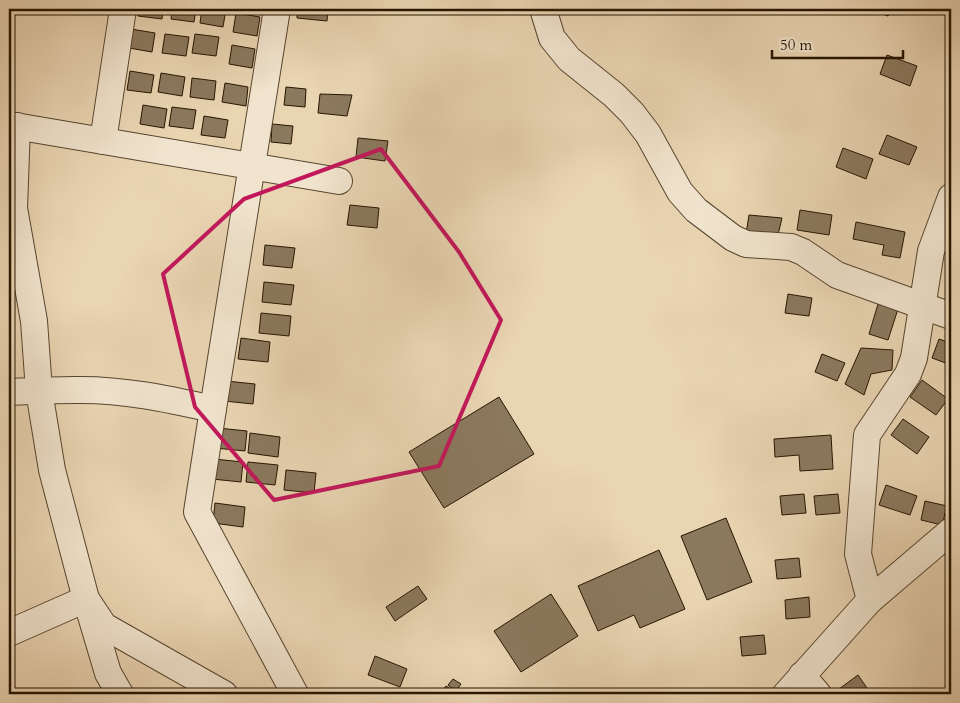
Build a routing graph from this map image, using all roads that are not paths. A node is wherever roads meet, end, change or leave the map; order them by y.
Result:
1 (123, 9) edge
2 (276, 9) edge
3 (543, 9) edge
4 (13, 125) edge
5 (103, 141) junction
6 (251, 167) junction
7 (339, 181) dead end
8 (951, 197) edge
9 (922, 305) junction
10 (951, 316) edge
11 (39, 391) junction
12 (9, 392) edge
13 (213, 409) junction
14 (951, 530) edge
15 (86, 599) junction
16 (870, 600) junction
17 (9, 633) edge
18 (802, 688) edge
19 (120, 694) edge
20 (224, 694) edge
21 (295, 694) edge

1 - 5 street
2 - 6 street
3 - 9 street
4 - 5 street
4 - 11 street
5 - 6 street
6 - 7 street
6 - 13 street
8 - 9 street
9 - 10 street
9 - 16 street
11 - 12 street
11 - 13 street
11 - 15 street
13 - 21 street
14 - 16 street
15 - 17 street
15 - 19 street
15 - 20 street
16 - 18 street

